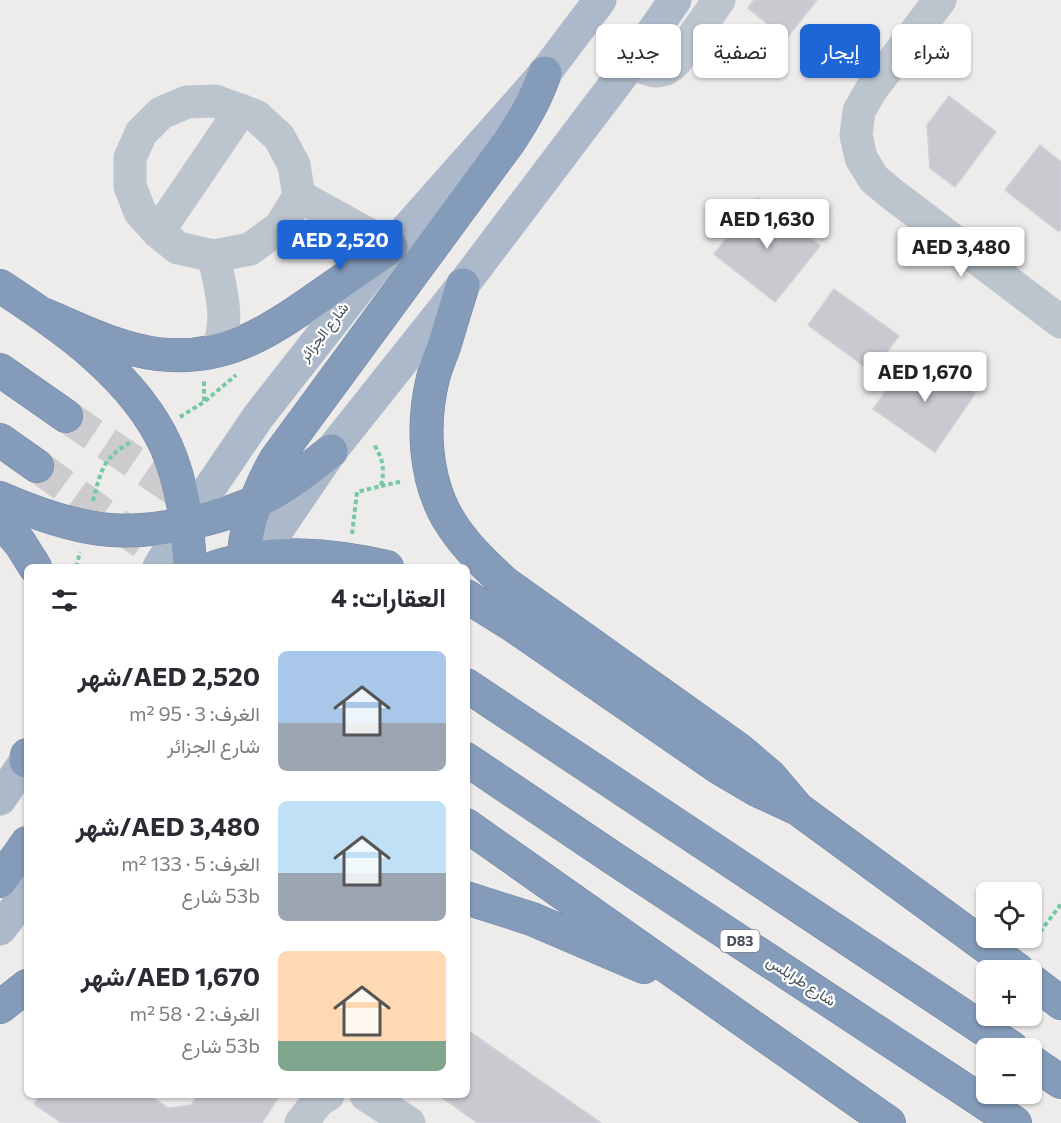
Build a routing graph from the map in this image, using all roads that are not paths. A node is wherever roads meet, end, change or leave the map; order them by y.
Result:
1 (600, 0) edge
2 (675, 0) edge
3 (719, 0) edge
4 (940, 0) edge
5 (658, 24) edge
6 (681, 54) edge
7 (545, 73) junction
8 (620, 78) edge
9 (241, 110) junction
10 (299, 195) junction
11 (158, 232) junction
12 (391, 247) junction
13 (214, 256) junction
14 (463, 285) junction
15 (0, 286) edge
16 (45, 315) junction
17 (1061, 322) edge
18 (230, 359) junction
19 (0, 370) edge
20 (66, 416) tunnel mouth
21 (0, 440) edge
22 (331, 451) junction
23 (37, 466) tunnel mouth
24 (0, 498) edge
25 (255, 502) junction
26 (0, 520) edge
27 (186, 523) junction
28 (243, 563) edge
29 (33, 564) edge
30 (161, 564) edge
31 (190, 564) edge
32 (371, 564) edge
33 (470, 599) edge
34 (470, 688) edge
35 (470, 762) edge
36 (24, 763) edge
37 (0, 799) edge
38 (798, 809) junction
39 (470, 828) edge
40 (24, 847) edge
41 (0, 881) edge
42 (24, 898) edge
43 (470, 898) edge
44 (0, 929) edge
45 (1003, 960) edge
46 (24, 988) edge
47 (1042, 989) edge
48 (709, 995) junction
49 (1061, 1003) edge
50 (0, 1007) edge
51 (997, 1038) edge
52 (1042, 1069) edge
53 (1061, 1082) edge
54 (323, 1098) edge
55 (371, 1098) edge
56 (301, 1123) edge
57 (409, 1123) edge
58 (889, 1123) edge
59 (1015, 1123) edge

1 - 7 main road, شارع الجزائر
2 - 5 main road
3 - 6 street
4 - 17 street
7 - 12 main road, شارع الجزائر
7 - 25 highway
8 - 14 main road
9 - 10 street
9 - 11 street
9 - 11 street
10 - 12 street
10 - 13 street
11 - 13 street
12 - 18 highway
12 - 27 main road, شارع الجزائر
13 - 18 street
14 - 22 main road
14 - 38 highway
15 - 16 highway
16 - 18 highway
16 - 27 highway
19 - 20 highway
21 - 23 highway
22 - 25 highway
22 - 28 main road
24 - 27 highway
25 - 27 highway
25 - 28 highway
26 - 29 highway
27 - 30 main road, شارع الجزائر
27 - 31 highway
28 - 32 highway
33 - 38 highway
34 - 51 highway
35 - 59 highway, شارع طرابلس / D83
36 - 37 main road
38 - 45 highway
39 - 48 highway
40 - 41 highway
42 - 44 main road
43 - 48 highway
46 - 50 highway
47 - 49 highway
48 - 58 highway
52 - 53 highway
54 - 56 street
55 - 57 street

